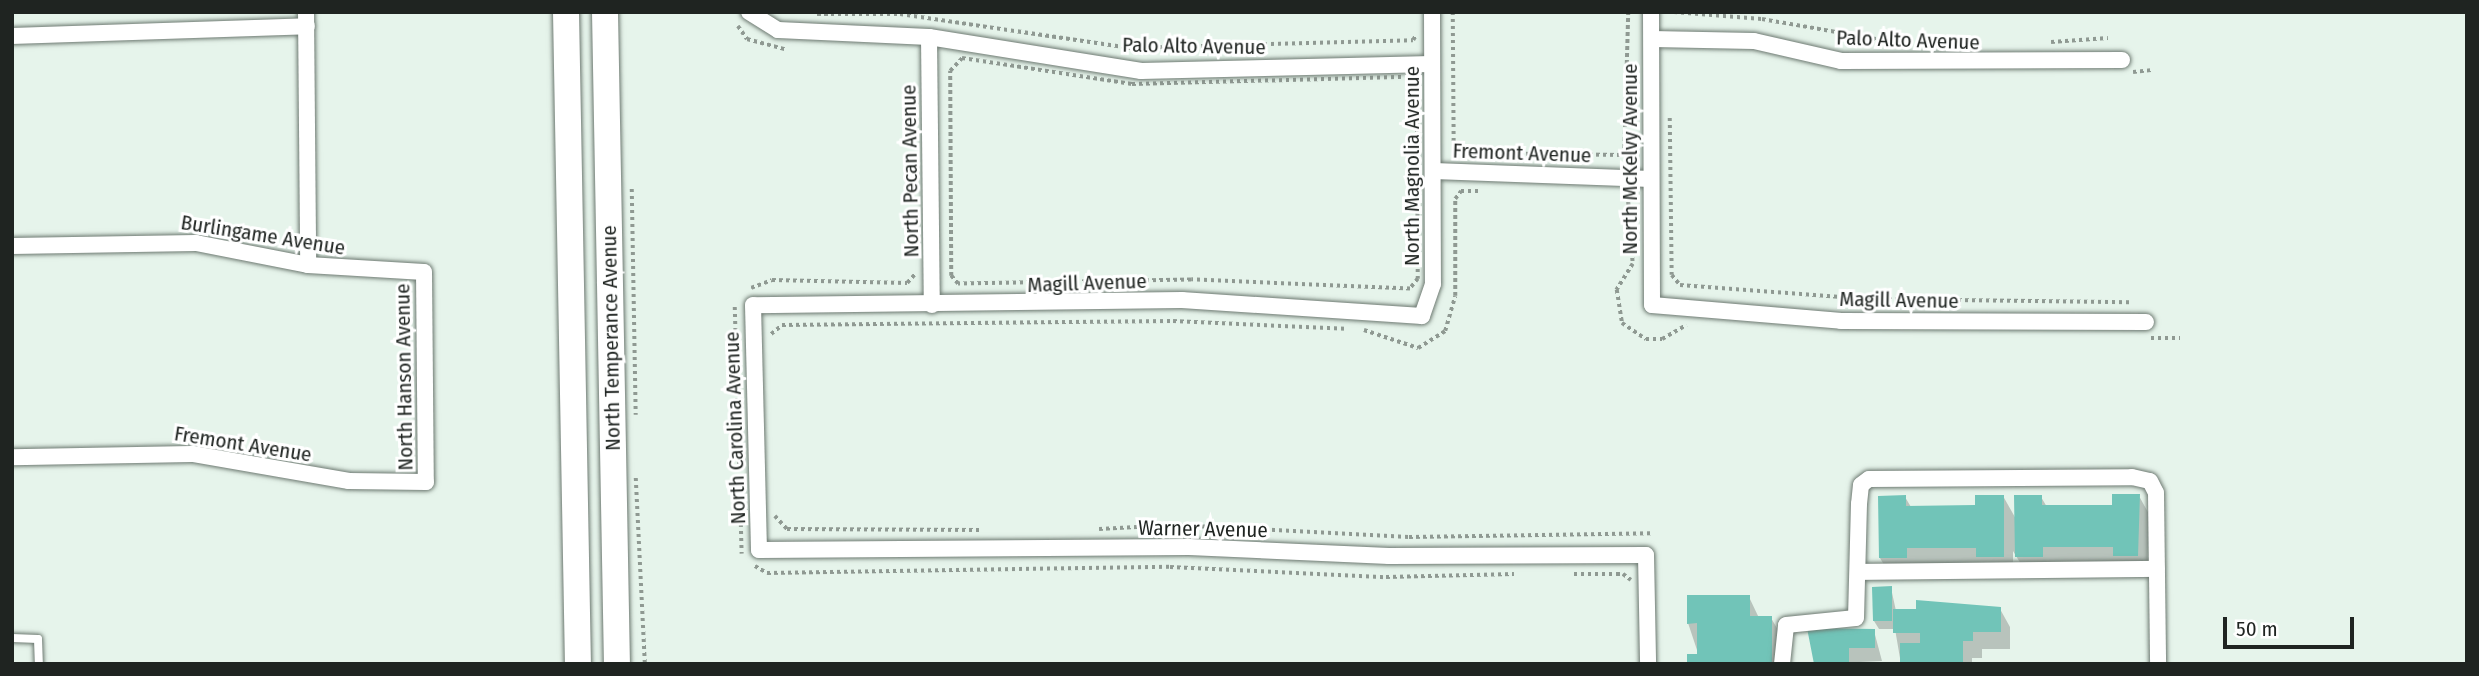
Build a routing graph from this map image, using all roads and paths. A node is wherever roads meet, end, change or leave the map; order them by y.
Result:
1 (566, 12) edge
2 (604, 12) edge
3 (1432, 12) edge
4 (1453, 12) edge
5 (1628, 12) edge
6 (1651, 12) edge
7 (1674, 12) edge
8 (810, 13) edge
9 (745, 17) edge
10 (307, 19) edge
11 (1417, 33) dead end
12 (12, 36) edge
13 (929, 37) junction
14 (2108, 37) dead end
15 (1652, 39) junction
16 (2047, 42) dead end
17 (1903, 43) dead end
18 (801, 49) dead end
19 (2122, 61) dead end
20 (1432, 64) junction
21 (1670, 103) dead end
22 (1435, 171) junction
23 (630, 177) dead end
24 (1650, 179) junction
25 (1488, 191) dead end
26 (1622, 191) dead end
27 (12, 246) edge
28 (915, 261) dead end
29 (309, 265) junction
30 (424, 272) joint
31 (958, 284) joint
32 (746, 299) junction
33 (2130, 302) dead end
34 (1652, 305) joint
35 (932, 306) junction
36 (1422, 316) joint
37 (1696, 321) dead end
38 (2146, 322) dead end
39 (2139, 338) dead end
40 (2180, 338) dead end
41 (771, 345) dead end
42 (634, 424) dead end
43 (12, 457) edge
44 (634, 464) dead end
45 (426, 482) joint
46 (775, 502) dead end
47 (991, 530) dead end
48 (1086, 530) dead end
49 (1652, 533) dead end
50 (759, 550) joint
51 (2157, 569) junction
52 (1859, 572) junction
53 (1521, 573) dead end
54 (1559, 574) dead end
55 (1631, 580) dead end
56 (12, 638) edge
57 (38, 664) edge
58 (578, 664) edge
59 (617, 664) edge
60 (645, 664) edge
61 (1648, 664) edge
62 (1782, 664) edge
63 (2158, 664) edge

1 - 58 main road, North Temperance Avenue
2 - 59 main road, North Temperance Avenue
3 - 20 street, North Magnolia Avenue
4 - 5 path
6 - 15 street, North McKelvy Avenue
7 - 17 path
8 - 11 path
9 - 13 street, Palo Alto Avenue
9 - 18 path
10 - 12 street
10 - 29 street
13 - 20 street, Palo Alto Avenue
13 - 35 street, North Pecan Avenue
14 - 16 path
15 - 19 street, Palo Alto Avenue
15 - 24 street, North McKelvy Avenue
20 - 22 street, North Magnolia Avenue
21 - 33 path
22 - 24 street, Fremont Avenue
22 - 36 street, North Magnolia Avenue
23 - 42 path
24 - 34 street, North McKelvy Avenue
25 - 41 path
26 - 37 path
27 - 29 street, Burlingame Avenue
28 - 32 path
29 - 30 street, Burlingame Avenue
30 - 45 street, North Hanson Avenue
31 - 31 path
32 - 35 street, Magill Avenue
32 - 50 street, North Carolina Avenue
32 - 53 path
34 - 38 street, Magill Avenue
35 - 36 street, Magill Avenue
39 - 40 path
43 - 45 street, Fremont Avenue
44 - 60 path
46 - 47 path
48 - 49 path
50 - 61 street, Warner Avenue
51 - 52 street
51 - 52 street
51 - 63 street
52 - 62 street
54 - 55 path
56 - 57 lane

